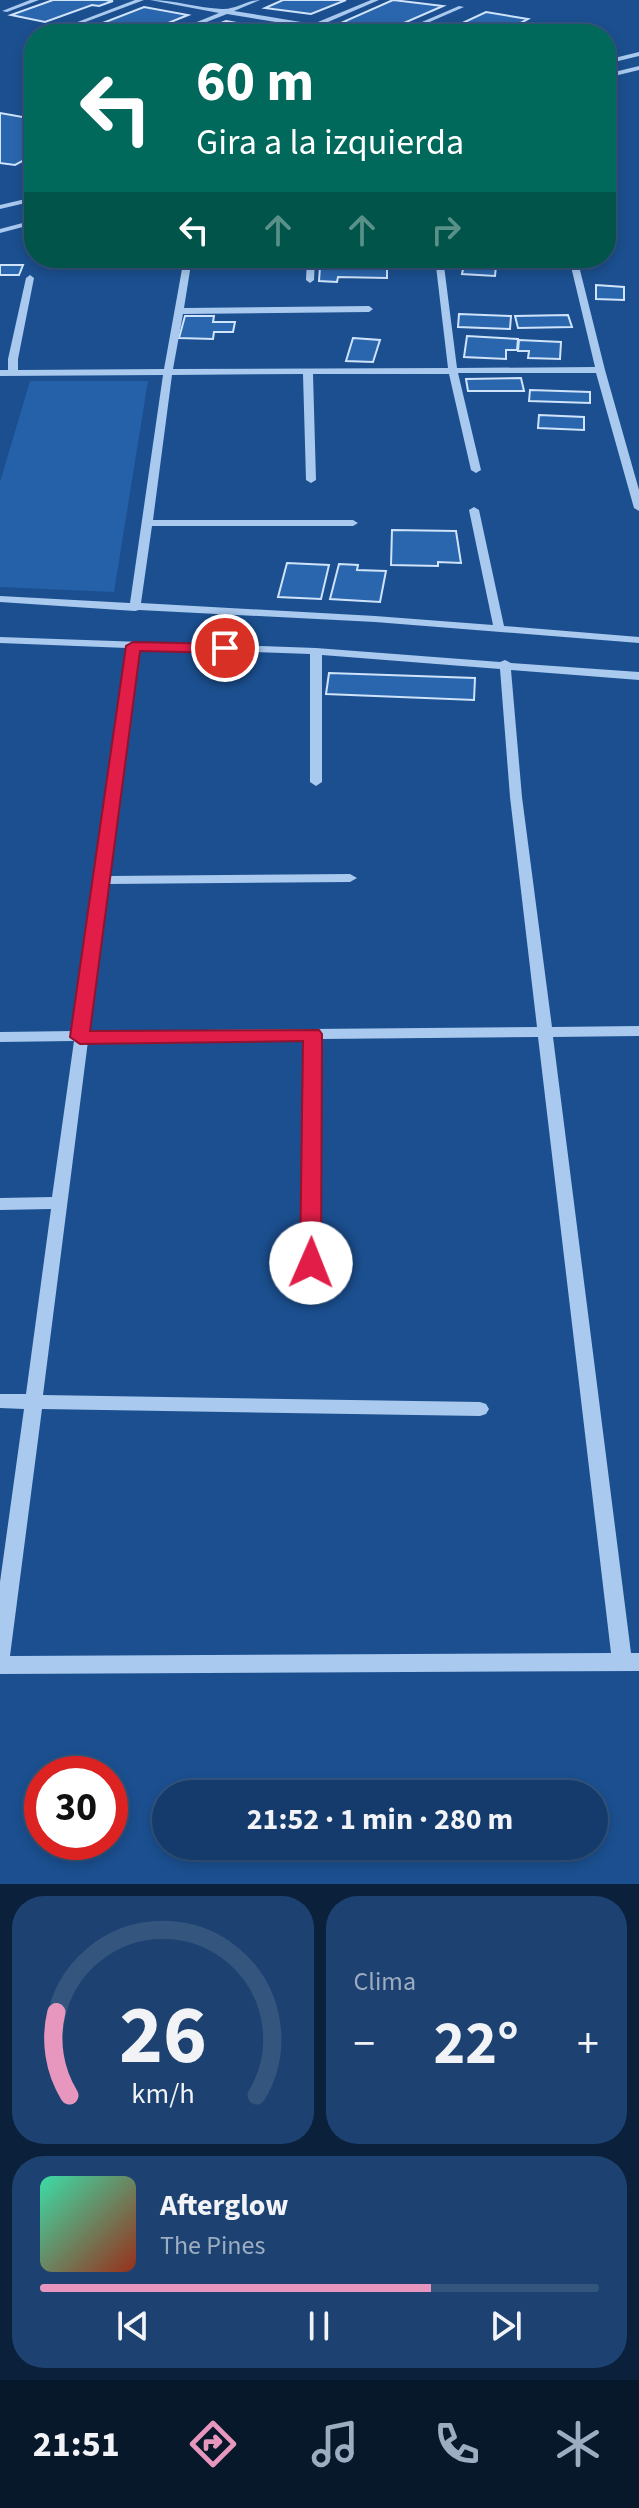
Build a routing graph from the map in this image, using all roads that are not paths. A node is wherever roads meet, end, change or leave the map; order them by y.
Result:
1 (36, 0) edge
2 (141, 0) edge
3 (153, 0) edge
4 (257, 0) edge
5 (376, 0) edge
6 (461, 7) dead end
7 (5, 11) dead end
8 (227, 12) junction
9 (75, 24) edge
10 (196, 24) edge
11 (302, 24) edge
12 (319, 24) edge
13 (421, 24) edge
14 (639, 54) edge
15 (616, 60) edge
16 (639, 68) edge
17 (616, 74) edge
18 (24, 201) edge
19 (0, 207) edge
20 (24, 225) edge
21 (0, 231) edge
22 (186, 268) edge
23 (311, 268) edge
24 (440, 268) edge
25 (575, 268) edge
26 (30, 278) dead end
27 (310, 280) dead end
28 (369, 309) dead end
29 (180, 311) junction
30 (453, 370) junction
31 (600, 370) junction
32 (168, 372) junction
33 (308, 372) junction
34 (0, 373) edge
35 (13, 373) junction
36 (476, 470) dead end
37 (311, 480) dead end
38 (639, 508) edge
39 (474, 510) dead end
40 (146, 523) junction
41 (353, 523) dead end
42 (0, 599) edge
43 (135, 608) junction
44 (499, 628) junction
45 (0, 640) edge
46 (639, 640) edge
47 (133, 646) junction
48 (316, 651) junction
49 (505, 663) junction
50 (639, 676) edge
51 (316, 782) dead end
52 (350, 878) dead end
53 (101, 880) junction
54 (639, 1031) edge
55 (545, 1032) junction
56 (313, 1034) junction
57 (0, 1037) edge
58 (80, 1037) junction
59 (58, 1203) junction
60 (0, 1204) edge
61 (311, 1263) dead end
62 (32, 1400) junction
63 (0, 1401) edge
64 (480, 1409) dead end
65 (0, 1656) edge
66 (630, 1662) edge
67 (0, 1665) edge

1 - 7 street
2 - 9 street
3 - 8 street
4 - 8 street
5 - 12 street
6 - 13 street
8 - 10 street
8 - 11 street
14 - 15 street
16 - 17 street
18 - 19 street
20 - 21 street
22 - 29 street
23 - 27 street
24 - 30 street
25 - 31 street
26 - 35 street
28 - 29 street
29 - 32 street
30 - 31 street
30 - 33 street
30 - 36 street
31 - 38 street
32 - 33 street
32 - 35 street
32 - 40 street
33 - 37 street
34 - 35 street
39 - 44 street
40 - 41 street
40 - 43 street
42 - 43 street
43 - 44 street
44 - 46 street
45 - 47 street
47 - 48 street
47 - 53 street
48 - 49 street
48 - 51 street
49 - 50 street
49 - 55 street
52 - 53 street
53 - 58 street
54 - 55 street
55 - 56 street
55 - 66 street
56 - 58 street
56 - 61 street
57 - 58 street
58 - 59 street
59 - 60 street
59 - 62 street
62 - 63 street
62 - 64 street
62 - 65 street
66 - 67 street

